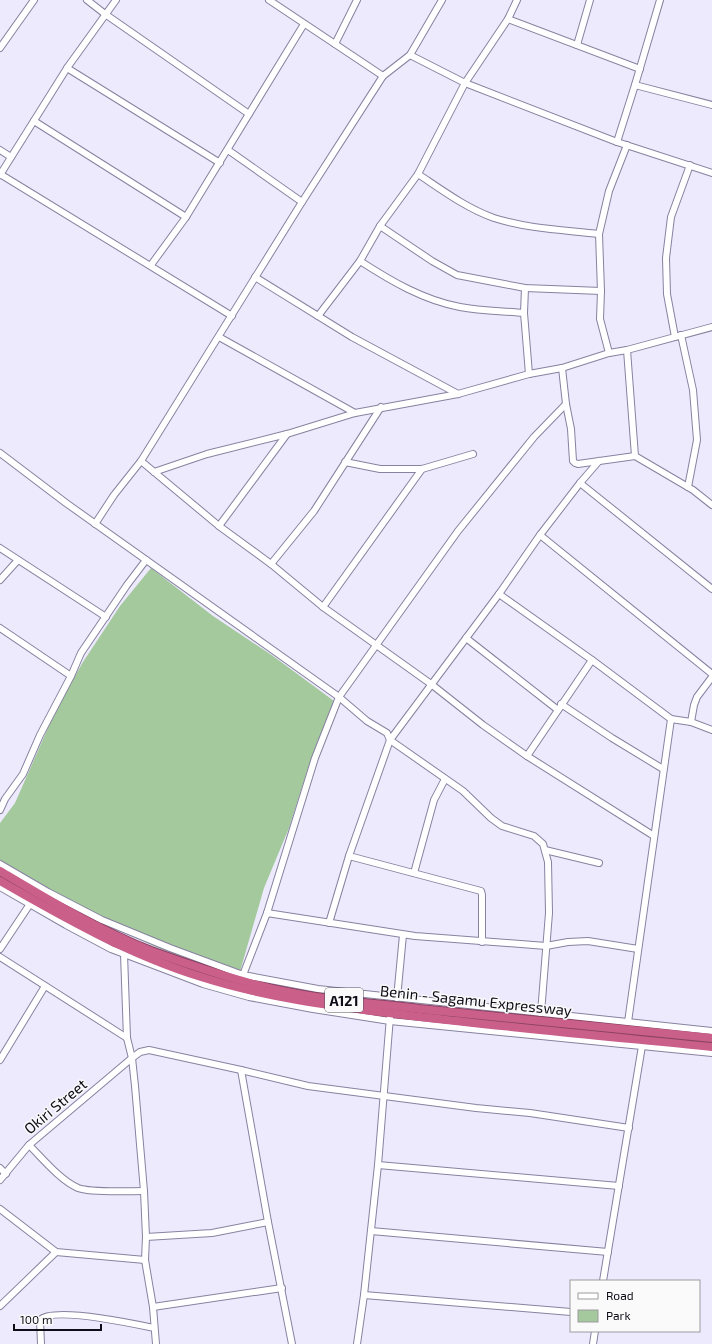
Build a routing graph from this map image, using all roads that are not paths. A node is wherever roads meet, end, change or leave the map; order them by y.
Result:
1 (34, 0) edge
2 (87, 0) edge
3 (116, 0) edge
4 (268, 0) edge
5 (357, 0) edge
6 (442, 0) edge
7 (517, 0) edge
8 (590, 0) edge
9 (660, 0) edge
10 (105, 14) junction
11 (508, 19) junction
12 (304, 24) junction
13 (335, 44) junction
14 (577, 45) junction
15 (0, 48) edge
16 (410, 55) junction
17 (67, 68) junction
18 (640, 69) junction
19 (383, 76) junction
20 (465, 83) junction
21 (635, 85) junction
22 (712, 105) edge
23 (249, 114) junction
24 (34, 121) junction
25 (617, 142) junction
26 (627, 145) junction
27 (0, 150) edge
28 (228, 150) junction
29 (11, 157) junction
30 (220, 163) junction
31 (690, 165) junction
32 (712, 173) edge
33 (418, 174) junction
34 (0, 175) edge
35 (302, 202) junction
36 (186, 217) junction
37 (380, 226) junction
38 (600, 234) junction
39 (360, 261) junction
40 (151, 265) junction
41 (255, 278) junction
42 (525, 288) junction
43 (601, 291) junction
44 (524, 313) junction
45 (232, 316) junction
46 (318, 316) junction
47 (712, 327) edge
48 (678, 336) junction
49 (219, 337) junction
50 (627, 350) junction
51 (609, 353) junction
52 (562, 368) junction
53 (529, 374) junction
54 (458, 394) junction
55 (566, 404) junction
56 (381, 407) junction
57 (355, 413) junction
58 (287, 434) junction
59 (0, 453) edge
60 (473, 454) dead end
61 (635, 456) junction
62 (141, 461) junction
63 (599, 461) junction
64 (345, 462) junction
65 (422, 469) junction
66 (154, 472) junction
67 (580, 483) junction
68 (688, 487) junction
69 (712, 505) edge
70 (95, 524) junction
71 (219, 526) junction
72 (540, 535) junction
73 (0, 548) edge
74 (18, 560) junction
75 (146, 560) junction
76 (270, 564) junction
77 (0, 580) edge
78 (712, 589) edge
79 (499, 594) junction
80 (323, 607) junction
81 (106, 617) junction
82 (0, 628) edge
83 (466, 638) junction
84 (377, 645) junction
85 (592, 660) junction
86 (712, 674) edge
87 (71, 676) junction
88 (712, 677) edge
89 (431, 684) junction
90 (339, 697) junction
91 (561, 704) junction
92 (558, 710) junction
93 (671, 719) junction
94 (691, 722) junction
95 (712, 730) edge
96 (390, 740) junction
97 (527, 756) junction
98 (663, 768) junction
99 (445, 779) junction
100 (0, 810) edge
101 (654, 836) junction
102 (545, 850) junction
103 (349, 856) junction
104 (599, 863) dead end
105 (0, 864) edge
106 (0, 871) edge
107 (414, 873) junction
108 (0, 881) edge
109 (0, 887) edge
110 (30, 904) junction
111 (267, 913) junction
112 (328, 923) junction
113 (403, 935) junction
114 (482, 942) junction
115 (546, 946) junction
116 (0, 949) edge
117 (638, 949) junction
118 (124, 954) junction
119 (0, 957) edge
120 (243, 975) junction
121 (45, 986) junction
122 (398, 998) junction
123 (329, 1002) junction
124 (541, 1013) junction
125 (390, 1017) junction
126 (628, 1022) junction
127 (712, 1031) edge
128 (127, 1038) junction
129 (712, 1038) edge
130 (642, 1046) junction
131 (712, 1047) edge
132 (712, 1053) edge
133 (132, 1058) junction
134 (0, 1060) edge
135 (241, 1070) junction
136 (384, 1097) junction
137 (629, 1128) junction
138 (28, 1145) junction
139 (378, 1165) junction
140 (0, 1168) edge
141 (6, 1174) junction
142 (0, 1180) edge
143 (619, 1186) junction
144 (144, 1191) junction
145 (0, 1209) edge
146 (268, 1222) junction
147 (371, 1231) junction
148 (146, 1237) junction
149 (56, 1252) junction
150 (608, 1252) junction
151 (145, 1260) junction
152 (603, 1280) edge
153 (282, 1288) junction
154 (364, 1295) junction
155 (0, 1306) edge
156 (153, 1307) junction
157 (570, 1312) edge
158 (154, 1328) junction
159 (595, 1332) edge
160 (41, 1344) edge
161 (156, 1344) edge
162 (292, 1344) edge
163 (357, 1344) edge
164 (593, 1344) edge

1 - 15 street
2 - 10 street
3 - 10 street
4 - 12 street
5 - 13 street
6 - 16 street
7 - 11 street
8 - 14 street
9 - 18 street
10 - 17 street
10 - 23 street
11 - 14 street
11 - 20 street
12 - 13 street
12 - 23 street
13 - 19 street
14 - 18 street
16 - 19 street
16 - 20 street
17 - 24 street
17 - 30 street
18 - 21 street
19 - 35 street
20 - 25 street
20 - 33 street
21 - 22 street
21 - 25 street
23 - 28 street
24 - 29 street
24 - 36 street
25 - 26 street
26 - 31 street
26 - 38 street
27 - 29 street
28 - 30 street
28 - 35 street
29 - 34 street
30 - 36 street
31 - 32 street
31 - 48 street
33 - 37 street
33 - 38 street
34 - 40 street
35 - 41 street
36 - 40 street
37 - 39 street
37 - 42 street
38 - 43 street
39 - 44 street
39 - 46 street
40 - 45 street
41 - 45 street
41 - 46 street
42 - 43 street
42 - 44 street
43 - 51 street
44 - 53 street
45 - 49 street
46 - 54 street
47 - 48 street
48 - 50 street
48 - 68 street
49 - 57 street
49 - 62 street
50 - 51 street
50 - 61 street
51 - 52 street
52 - 53 street
52 - 55 street
53 - 54 street
54 - 56 street
55 - 63 street
55 - 84 street
56 - 57 street
56 - 64 street
57 - 58 street
58 - 66 street
58 - 71 street
59 - 70 street
60 - 65 street
61 - 63 street
61 - 68 street
62 - 66 street
62 - 70 street
63 - 67 street
64 - 65 street
64 - 76 street
65 - 80 street
66 - 71 street
67 - 72 street
67 - 78 street
68 - 69 street
70 - 75 street
71 - 76 street
72 - 79 street
72 - 86 street
73 - 74 street
74 - 77 street
74 - 81 street
75 - 81 street
75 - 90 street
76 - 80 street
79 - 83 street
79 - 85 street
80 - 84 street
81 - 87 street
82 - 87 street
83 - 89 street
83 - 92 street
84 - 89 street
84 - 90 street
85 - 91 street
85 - 93 street
87 - 100 street
88 - 94 street
89 - 96 street
89 - 97 street
90 - 96 street
90 - 111 street
91 - 92 street
91 - 98 street
92 - 97 street
93 - 94 street
93 - 98 street
94 - 95 street
96 - 99 street
96 - 103 street
97 - 101 street
98 - 101 street
99 - 102 street
99 - 107 street
101 - 117 street
102 - 104 street
102 - 115 street
103 - 107 street
103 - 112 street
105 - 120 street
106 - 123 highway, Benin - Sagamu Expressway / A121
107 - 114 street
108 - 123 highway, A121
109 - 110 street
110 - 116 street
110 - 118 street
111 - 112 street
111 - 120 street
112 - 113 street
113 - 114 street
113 - 122 street
114 - 115 street
115 - 117 street
115 - 124 street
117 - 126 street
118 - 125 street
118 - 128 street
119 - 121 street
120 - 122 street
121 - 128 street
121 - 134 street
122 - 124 street
123 - 125 highway, A121
123 - 129 highway, Benin - Sagamu Expressway / A121
124 - 126 street
125 - 130 street
125 - 131 highway, A121
125 - 136 street
126 - 127 street
128 - 133 street
130 - 132 street
130 - 137 street
133 - 135 street, Okiri Street
133 - 138 street, Okiri Street
133 - 144 street
135 - 136 street, Okiri Street
135 - 146 street
136 - 137 street, Okiri Street
136 - 139 street
137 - 143 street
138 - 141 street, Okiri Street
138 - 144 street
139 - 143 street
139 - 147 street
140 - 141 street
141 - 142 street, Okiri Street
143 - 150 street
144 - 148 street
145 - 149 street
146 - 148 street
146 - 153 street
147 - 150 street
147 - 154 street
148 - 151 street
149 - 151 street
149 - 155 street
150 - 152 street
151 - 156 street
153 - 156 street
153 - 162 street
154 - 157 street
154 - 163 street
156 - 158 street
158 - 160 street
158 - 161 street
159 - 164 street

